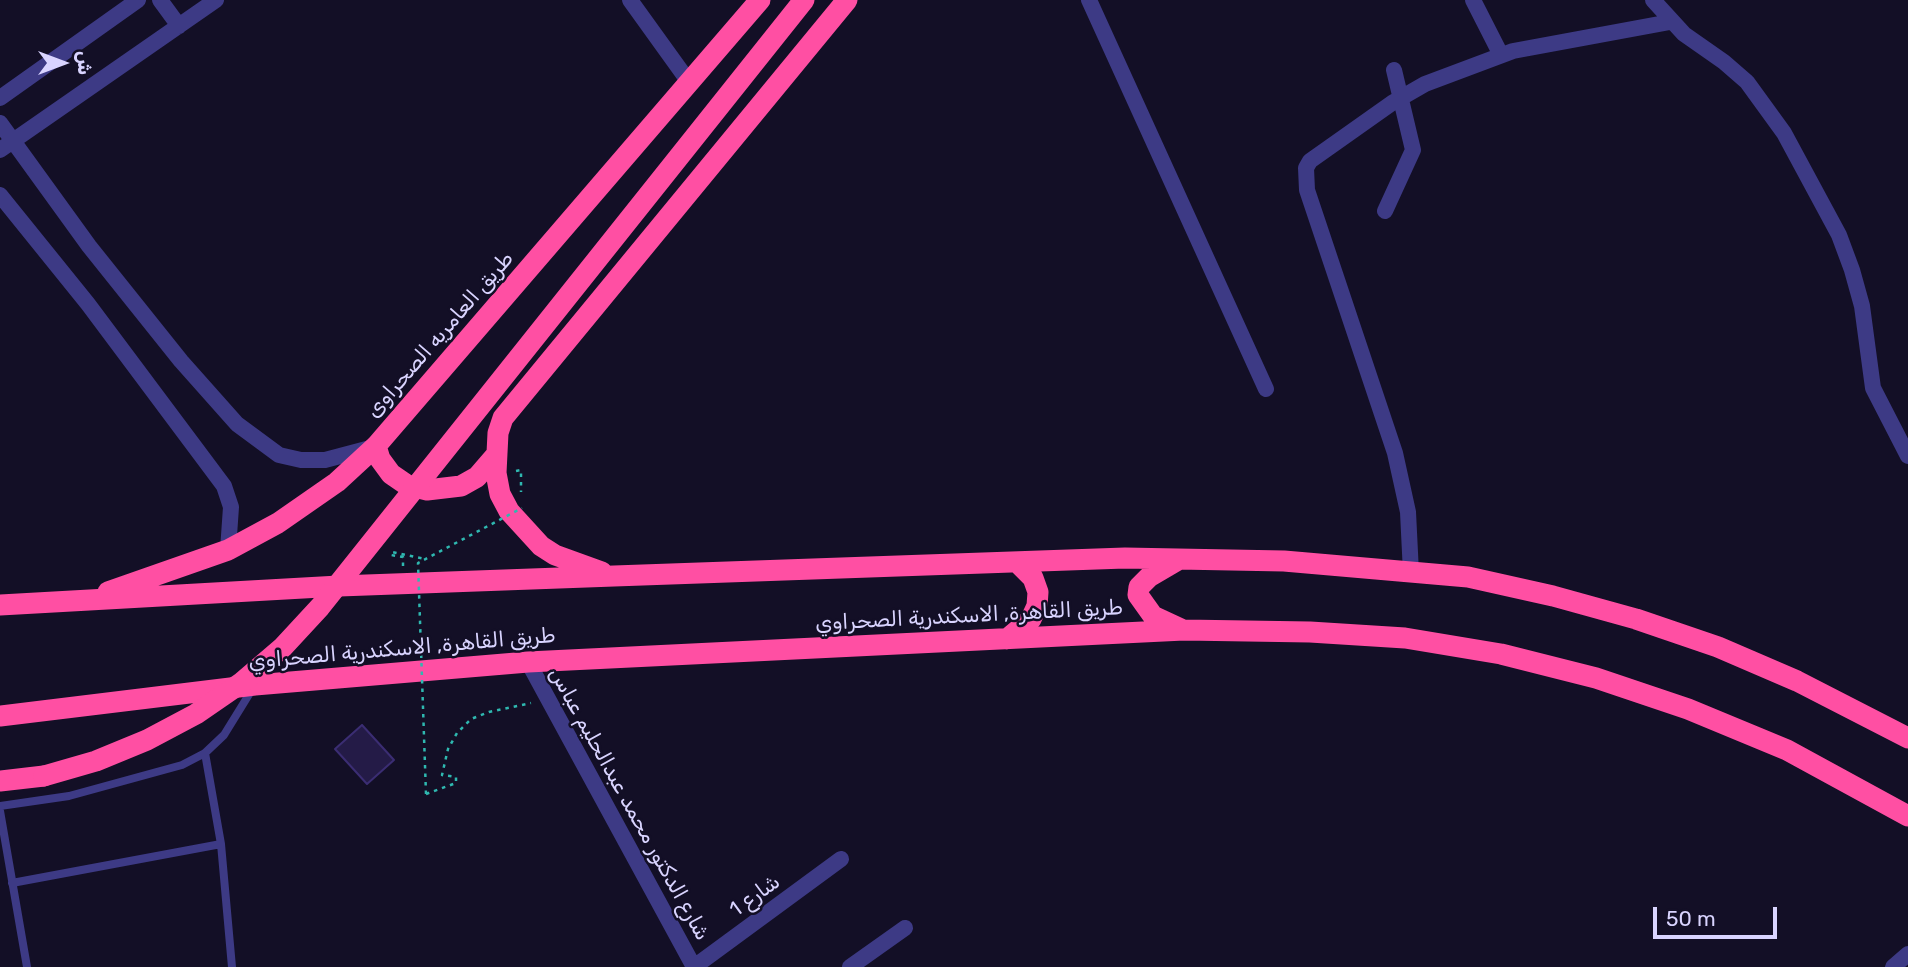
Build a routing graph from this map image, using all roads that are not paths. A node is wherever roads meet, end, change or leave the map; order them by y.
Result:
1 (138, 0) edge
2 (160, 0) edge
3 (216, 0) edge
4 (630, 0) edge
5 (760, 0) edge
6 (804, 0) edge
7 (846, 0) edge
8 (1089, 0) edge
9 (1473, 0) edge
10 (1653, 0) edge
11 (1671, 22) junction
12 (178, 26) junction
13 (1501, 55) junction
14 (1394, 70) dead end
15 (689, 82) junction
16 (1401, 97) junction
17 (0, 98) edge
18 (0, 123) edge
19 (6, 146) edge
20 (0, 195) edge
21 (1385, 211) dead end
22 (1266, 389) dead end
23 (376, 446) junction
24 (496, 455) junction
25 (1908, 456) edge
26 (228, 550) junction
27 (1178, 560) junction
28 (1017, 562) junction
29 (1411, 573) junction
30 (614, 576) junction
31 (82, 601) junction
32 (0, 606) edge
33 (1184, 631) junction
34 (1007, 639) junction
35 (528, 662) junction
36 (255, 685) junction
37 (0, 716) edge
38 (1908, 738) edge
39 (205, 753) junction
40 (0, 780) edge
41 (0, 808) edge
42 (1908, 816) edge
43 (221, 844) junction
44 (841, 859) dead end
45 (12, 883) junction
46 (905, 928) dead end
47 (1908, 954) edge
48 (27, 967) edge
49 (232, 967) edge
50 (694, 967) edge
51 (850, 967) edge
52 (1893, 967) edge

1 - 17 street
2 - 12 street
3 - 12 street
4 - 15 street
5 - 15 highway, طريق العامريه الصحراوى
6 - 40 highway, bridge
7 - 24 highway
8 - 22 street
9 - 13 street
10 - 11 street
11 - 13 street
11 - 25 street
12 - 19 street
13 - 16 street
14 - 16 street
15 - 23 highway, طريق العامريه الصحراوى
16 - 21 street
16 - 29 street
18 - 19 street
19 - 23 street
20 - 26 street
23 - 24 highway
23 - 26 highway, طريق العامريه الصحراوى
24 - 30 highway
26 - 31 highway, طريق العامريه الصحراوى
27 - 28 highway
27 - 29 highway
27 - 33 highway
28 - 30 highway
28 - 34 highway
29 - 38 highway
30 - 31 highway
31 - 32 highway
33 - 34 highway, طريق القاهرة, الاسكندرية الصحراوي
33 - 42 highway, طريق القاهرة, الاسكندرية الصحراوي
34 - 35 highway, طريق القاهرة, الاسكندرية الصحراوي
35 - 36 highway, طريق القاهرة, الاسكندرية الصحراوي
35 - 50 street, شارع الدكتور محمد عبدالحليم عباس
36 - 37 highway, طريق القاهرة, الاسكندرية الصحراوي
36 - 39 lane
39 - 41 lane
39 - 43 lane
41 - 45 lane
43 - 45 lane
43 - 49 lane
44 - 50 street, شارع 1
45 - 48 lane
46 - 51 street
47 - 52 street

